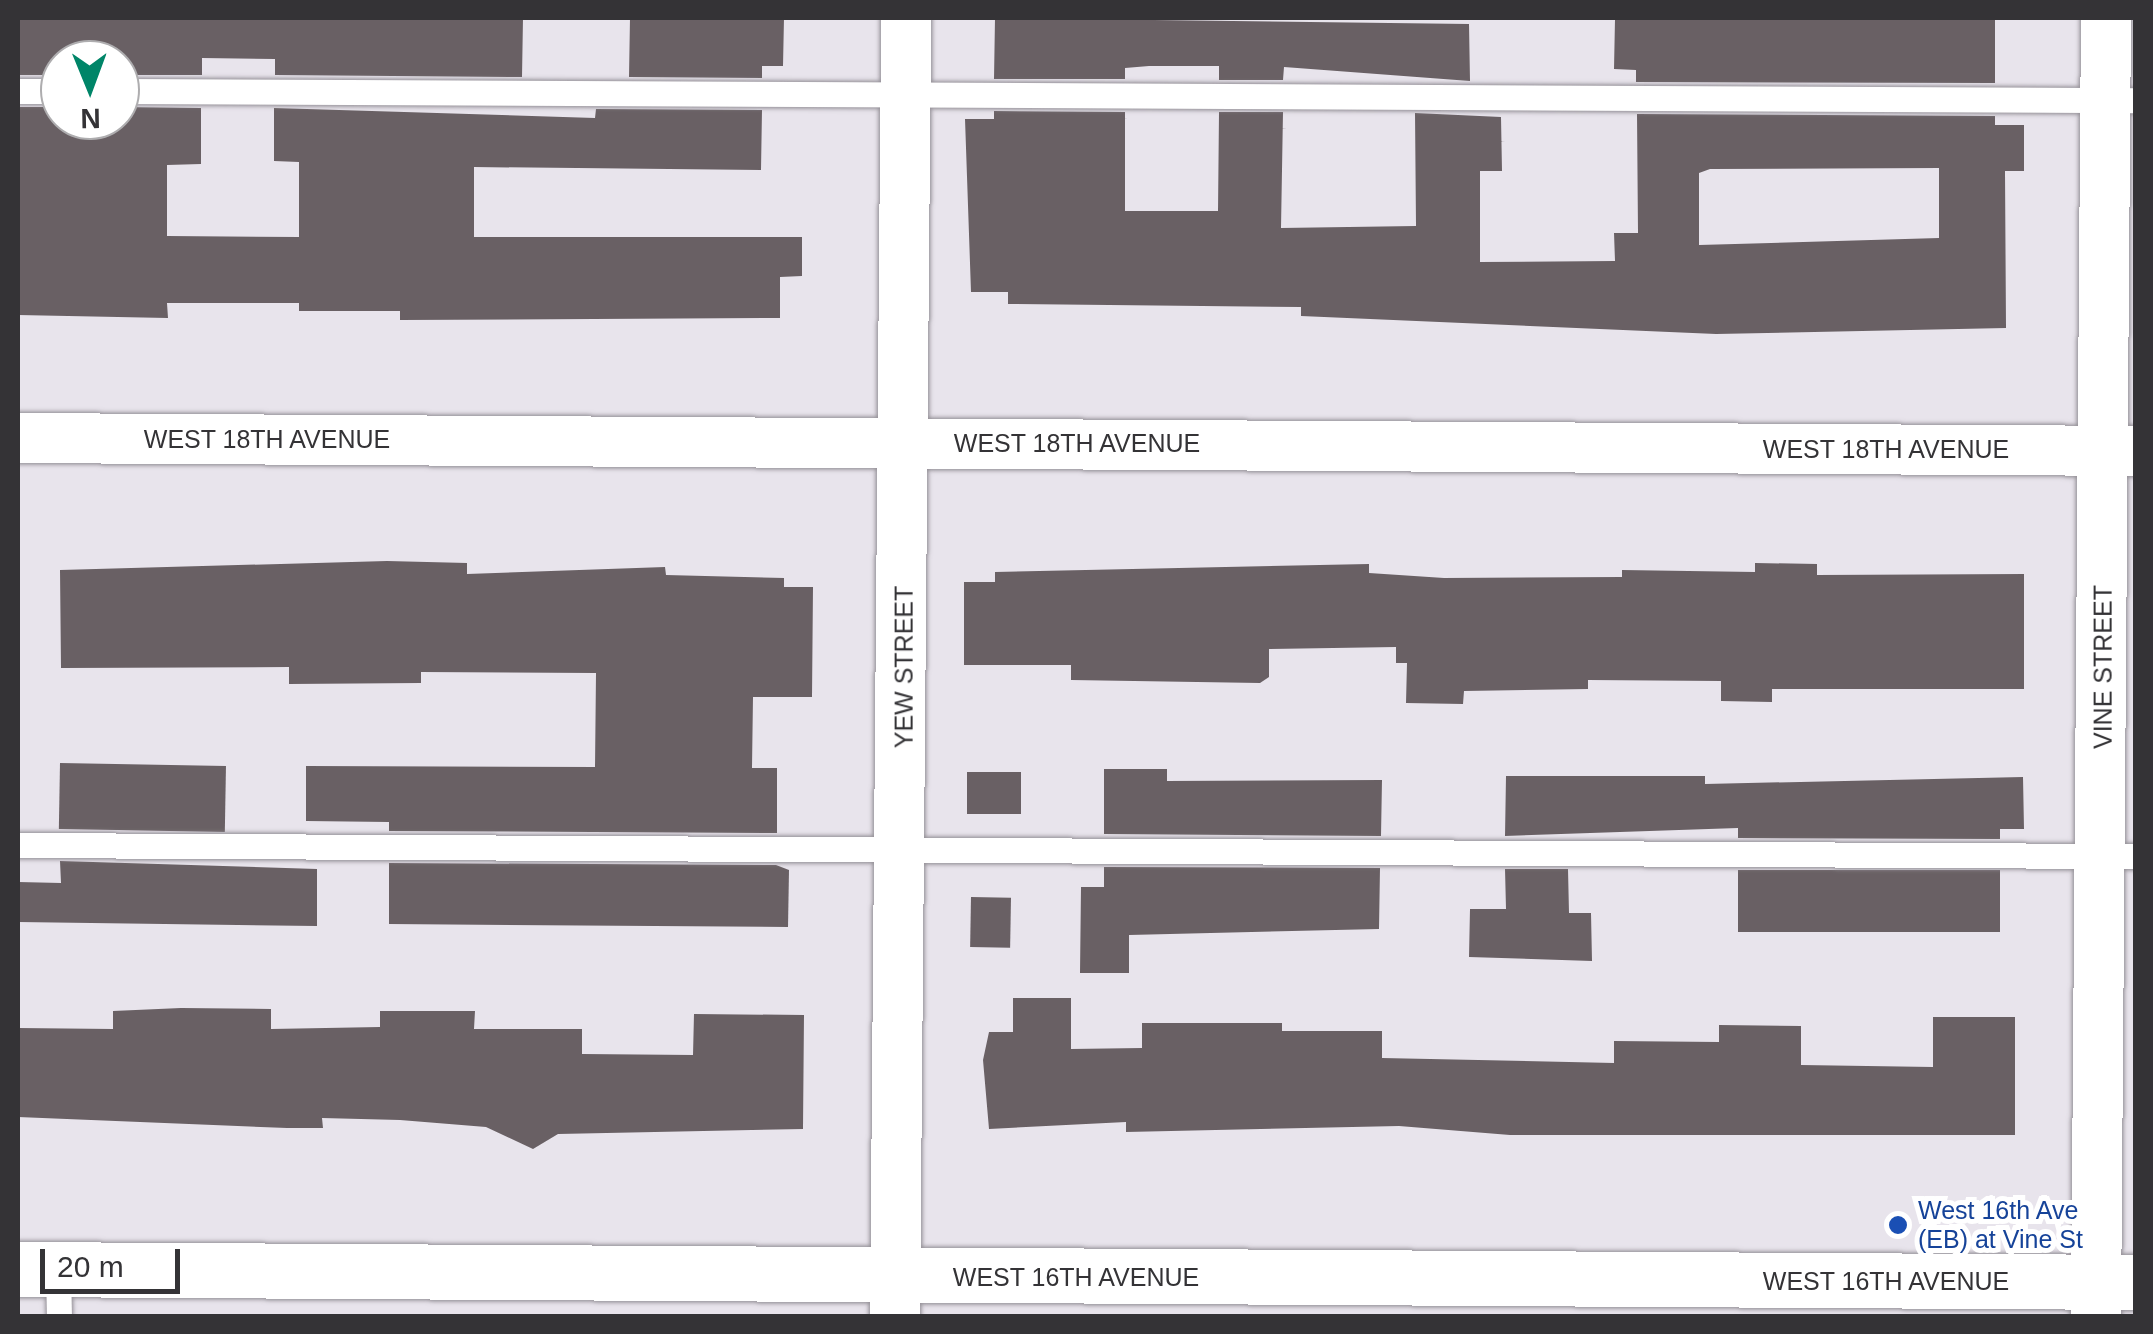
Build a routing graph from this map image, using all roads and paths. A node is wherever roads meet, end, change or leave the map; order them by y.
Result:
1 (906, 18) edge
2 (2106, 18) edge
3 (140, 91) edge
4 (906, 92) junction
5 (2120, 100) edge
6 (18, 438) edge
7 (904, 442) junction
8 (2119, 451) edge
9 (18, 845) edge
10 (903, 849) junction
11 (2119, 856) edge
12 (1896, 1212) dead end
13 (1898, 1225) dead end
14 (45, 1285) edge
15 (2110, 1293) edge
16 (896, 1296) edge

1 - 4 street, YEW STREET
2 - 5 street, VINE STREET
3 - 4 lane
4 - 5 lane
4 - 7 street, YEW STREET
5 - 8 street, VINE STREET
6 - 7 street, WEST 18TH AVENUE
7 - 8 street, WEST 18TH AVENUE
7 - 10 street, YEW STREET
8 - 11 street, VINE STREET
9 - 10 lane
10 - 11 lane
10 - 16 street, YEW STREET
11 - 15 street, VINE STREET
12 - 13 path
14 - 16 main road, WEST 16TH AVENUE
15 - 16 main road, WEST 16TH AVENUE

